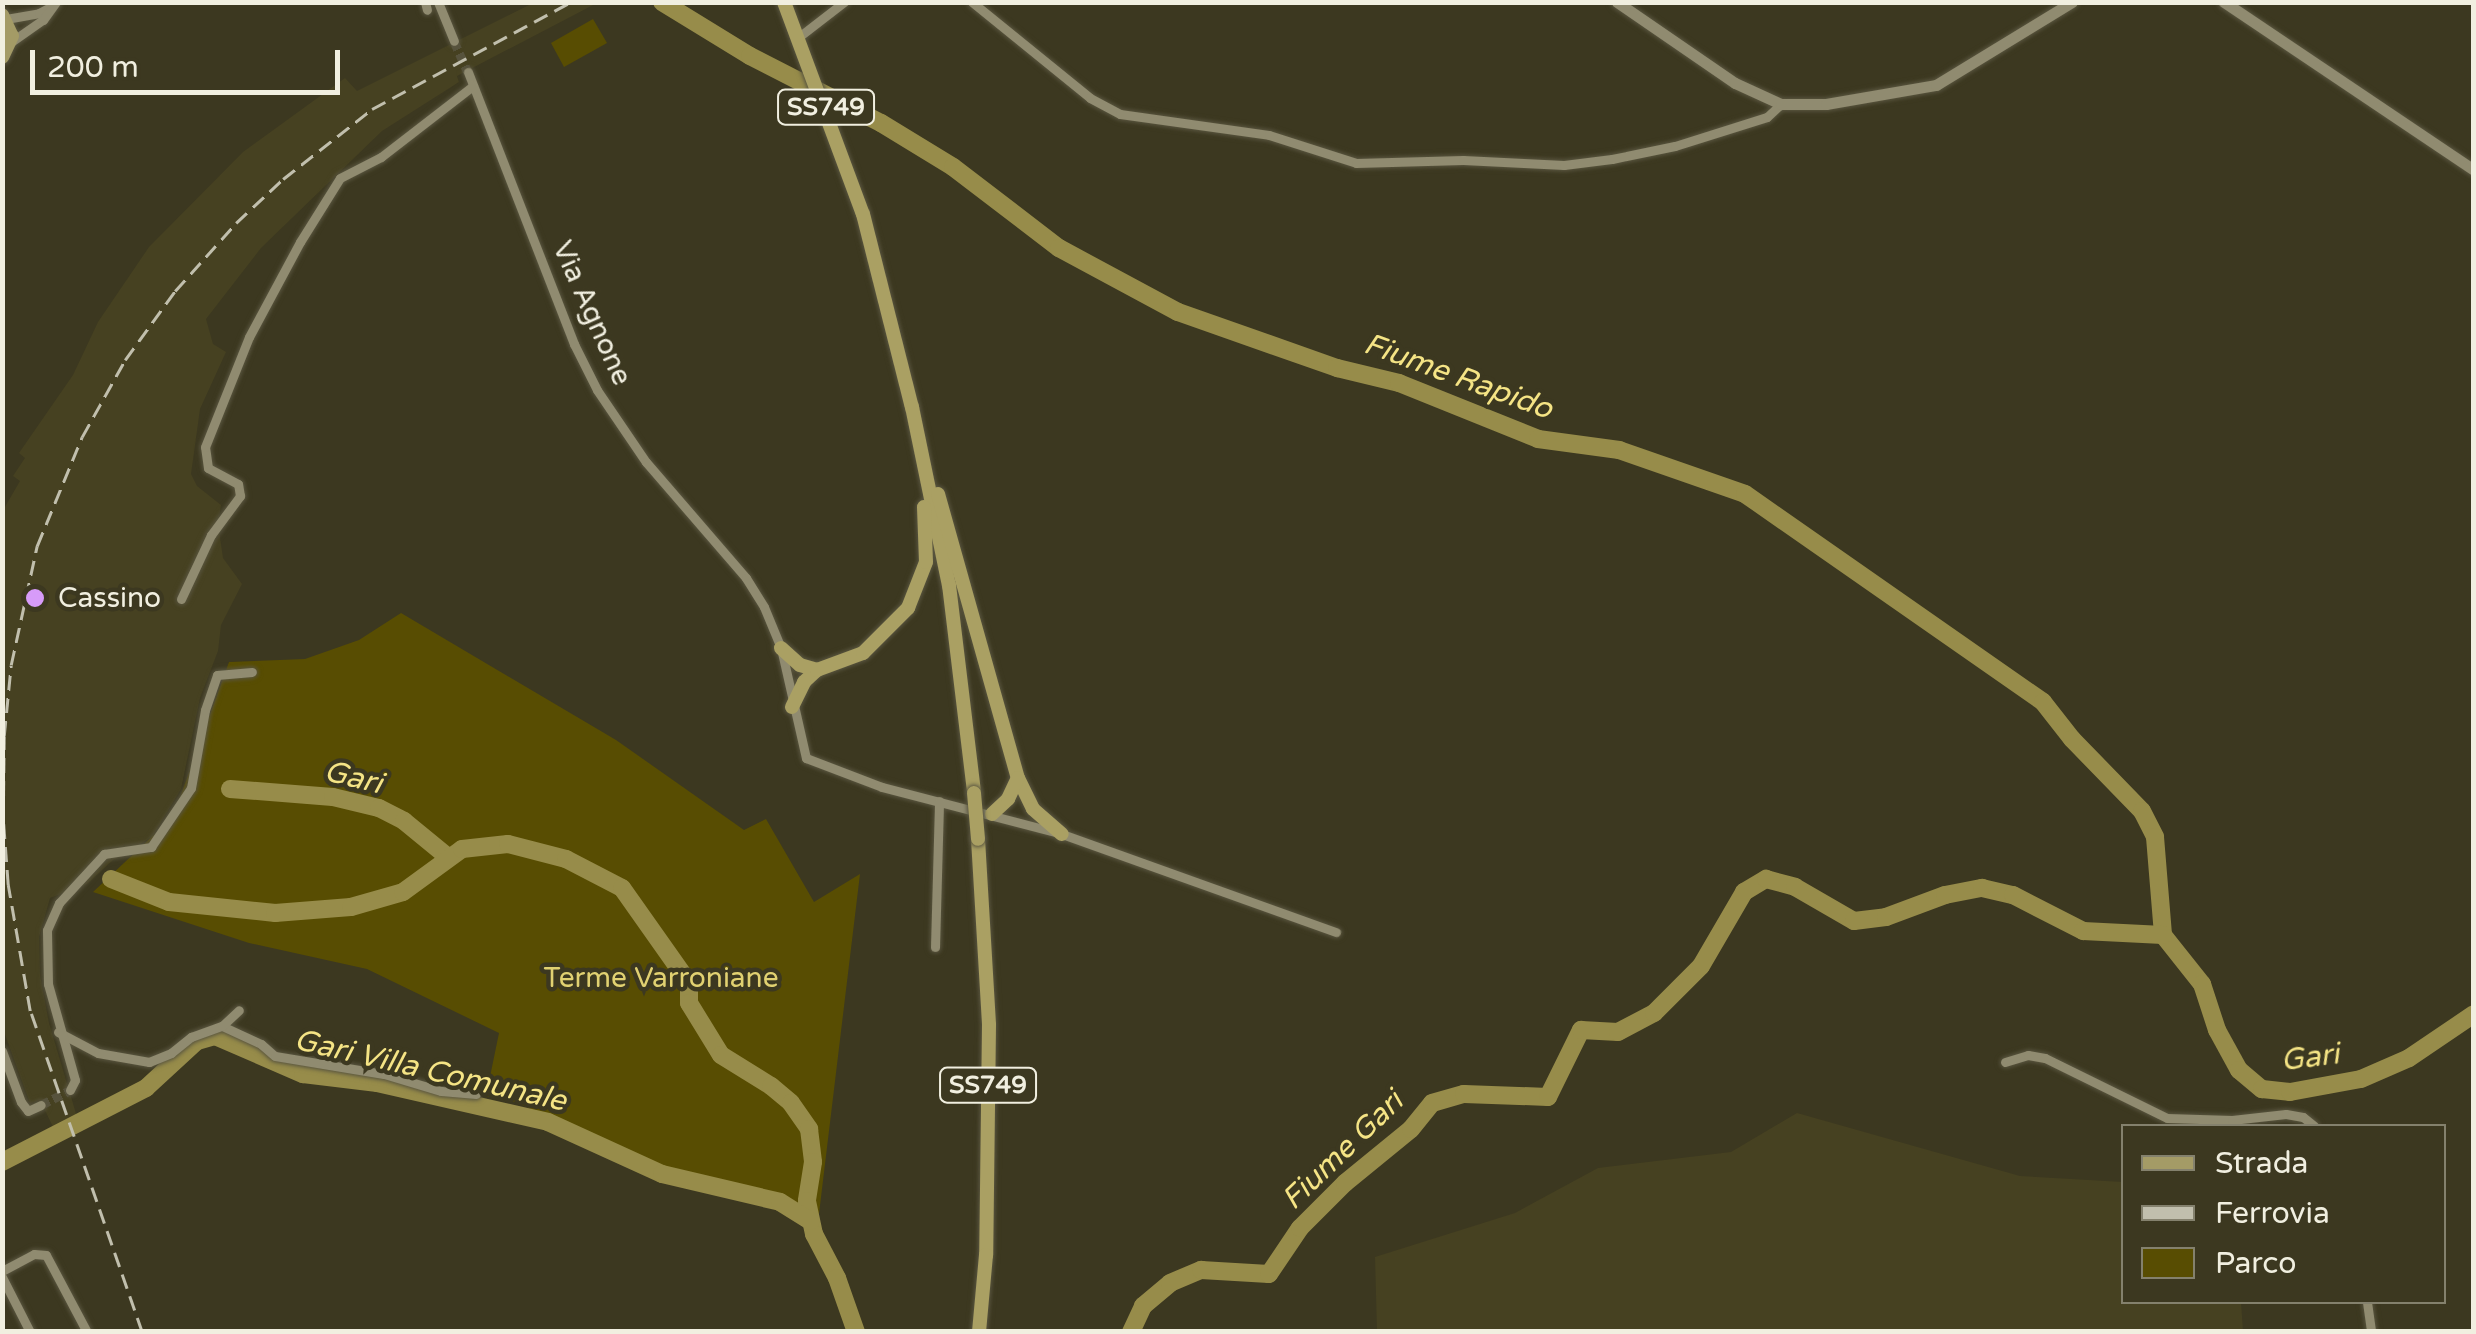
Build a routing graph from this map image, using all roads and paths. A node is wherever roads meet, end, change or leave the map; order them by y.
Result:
1 (438, 2) edge
2 (784, 2) edge
3 (844, 2) edge
4 (972, 2) edge
5 (1616, 2) edge
6 (2072, 2) edge
7 (2224, 2) edge
8 (55, 4) edge
9 (4, 17) edge
10 (800, 36) junction
11 (454, 41) tunnel mouth
12 (11, 42) junction
13 (2, 57) edge
14 (468, 72) tunnel mouth
15 (473, 86) junction
16 (1781, 104) junction
17 (2474, 170) edge
18 (912, 407) junction
19 (182, 599) dead end
20 (781, 648) junction
21 (816, 670) junction
22 (252, 672) dead end
23 (792, 707) junction
24 (1018, 778) junction
25 (938, 801) junction
26 (992, 814) junction
27 (1062, 834) junction
28 (1336, 932) dead end
29 (936, 947) dead end
30 (239, 1010) dead end
31 (222, 1026) junction
32 (58, 1032) junction
33 (2, 1052) edge
34 (2005, 1062) dead end
35 (70, 1090) dead end
36 (476, 1094) dead end
37 (41, 1105) dead end
38 (2312, 1124) edge
39 (2, 1274) edge
40 (2367, 1304) edge
41 (30, 1332) edge
42 (87, 1332) edge
43 (979, 1332) edge
44 (2371, 1332) edge

1 - 11 street
2 - 10 highway, SS749
3 - 10 street
4 - 16 street
5 - 16 street
6 - 16 street
7 - 17 street
8 - 9 street
8 - 12 street
9 - 12 main road
10 - 18 highway, SS749
12 - 13 main road
14 - 15 street, Via Agnone
15 - 19 street
15 - 20 street, Via Agnone
18 - 21 highway
18 - 24 highway
18 - 43 highway, SS749, bridge
20 - 21 highway
20 - 23 street, Via Agnone
21 - 23 highway
22 - 32 street
23 - 25 street, Via Agnone
24 - 26 highway
24 - 27 highway
25 - 26 street
25 - 29 street
26 - 27 street
27 - 28 street
30 - 31 street
31 - 32 street
31 - 36 street
32 - 35 street
33 - 37 street
34 - 38 street
39 - 41 street
39 - 42 street
40 - 44 street

